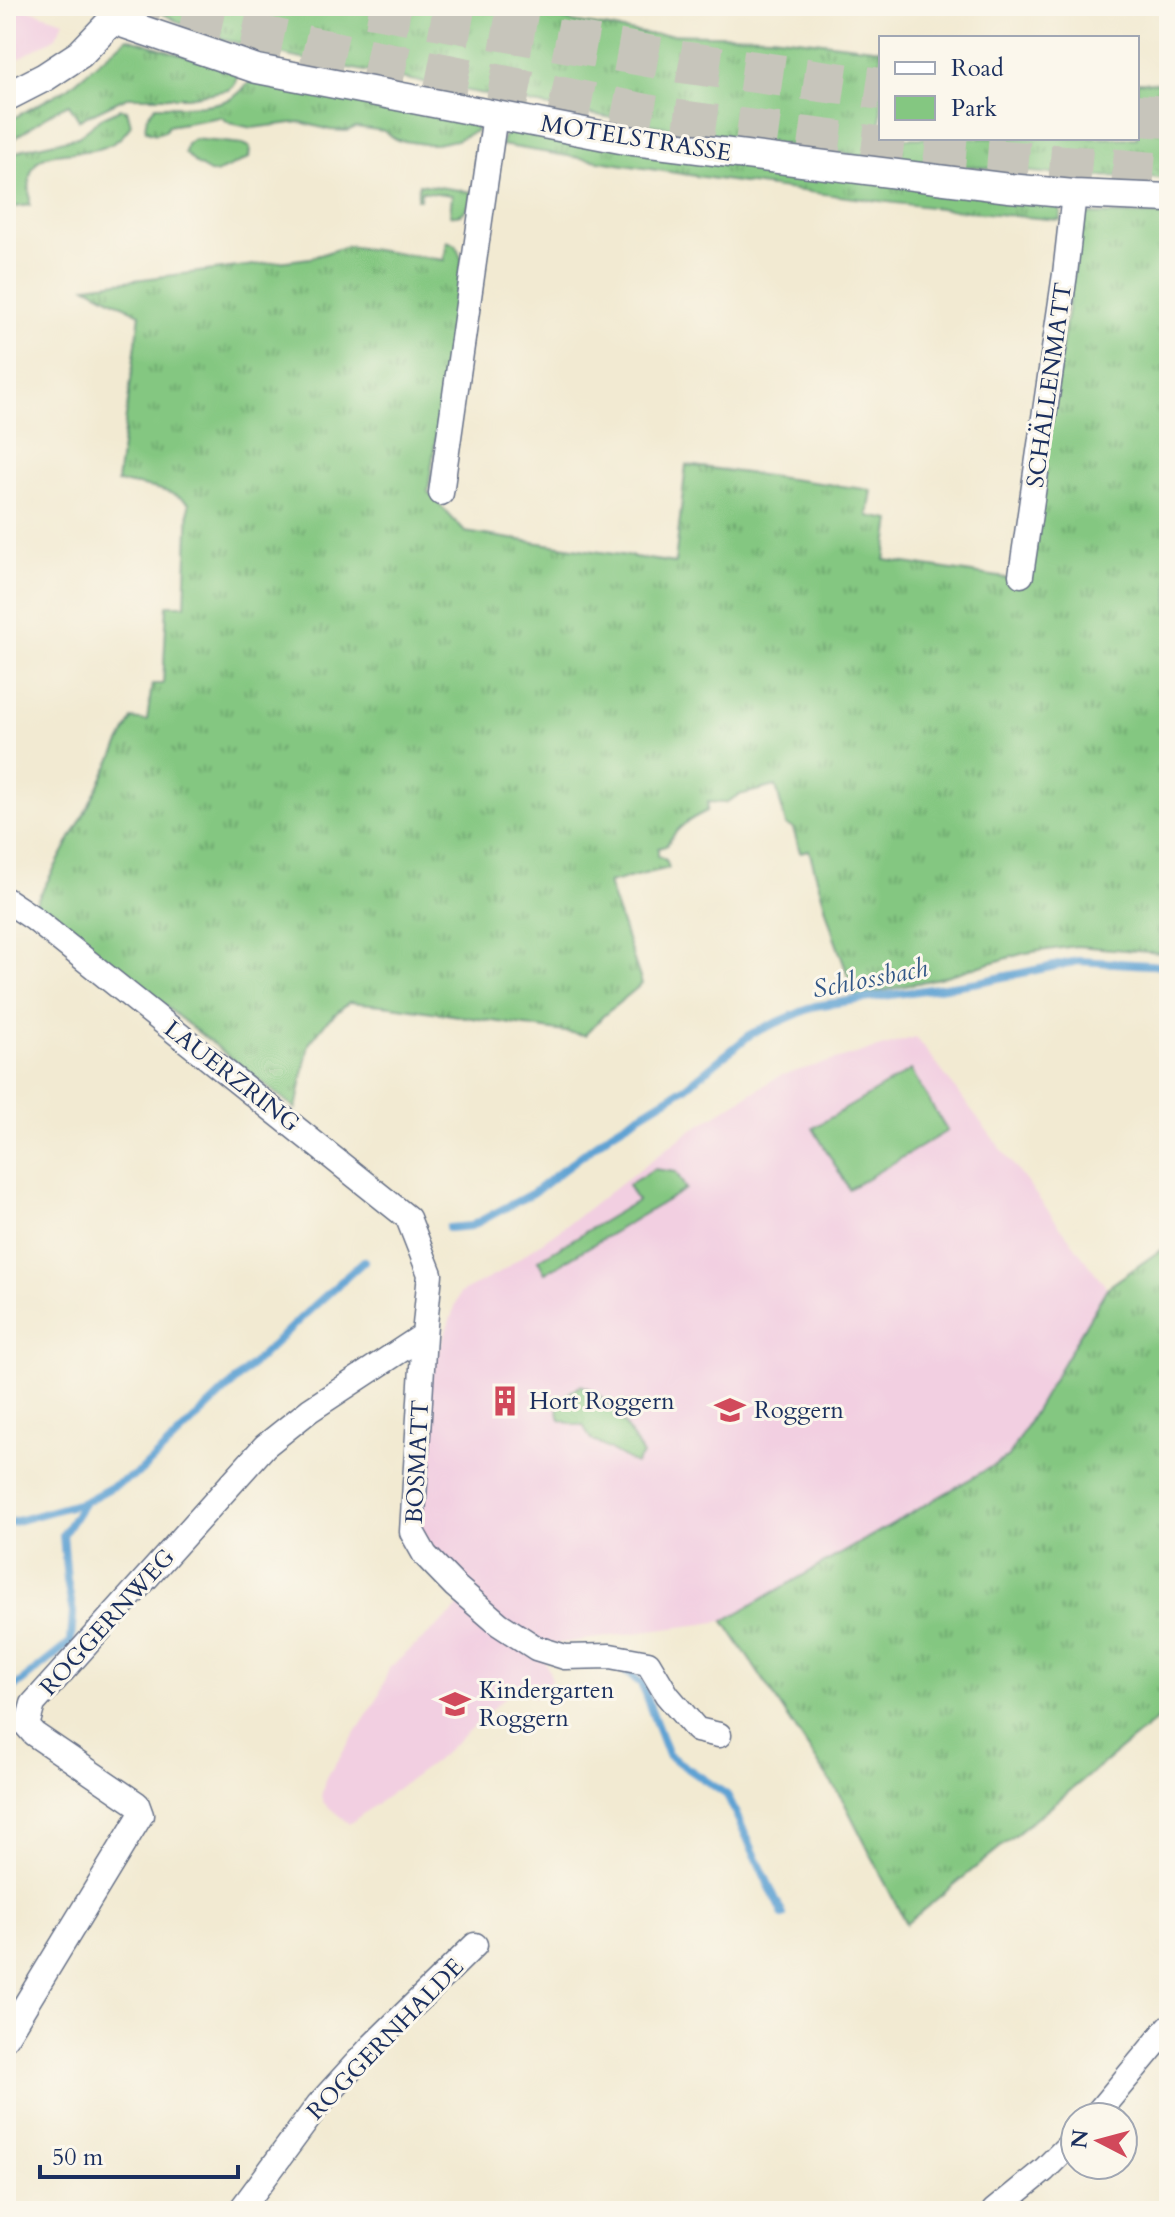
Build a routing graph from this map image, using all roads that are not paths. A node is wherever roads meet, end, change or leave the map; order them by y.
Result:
1 (120, 13) edge
2 (6, 97) edge
3 (495, 115) junction
4 (1074, 194) junction
5 (1169, 198) edge
6 (441, 493) dead end
7 (1021, 575) dead end
8 (6, 900) edge
9 (424, 1335) junction
10 (719, 1735) dead end
11 (475, 1945) dead end
12 (1169, 2027) edge
13 (6, 2037) edge
14 (1107, 2101) edge
15 (1059, 2155) edge
16 (240, 2211) edge
17 (994, 2211) edge

1 - 2 street
1 - 3 street, MOTELSTRASSE
3 - 4 street, MOTELSTRASSE
3 - 6 street
4 - 5 street, MOTELSTRASSE
4 - 7 street, SCHÄLLENMATT
8 - 9 street, LAUERZRING
9 - 10 street, BOSMATT
9 - 13 street, ROGGERNWEG
11 - 16 street, ROGGERNHALDE
12 - 14 street
15 - 17 street

